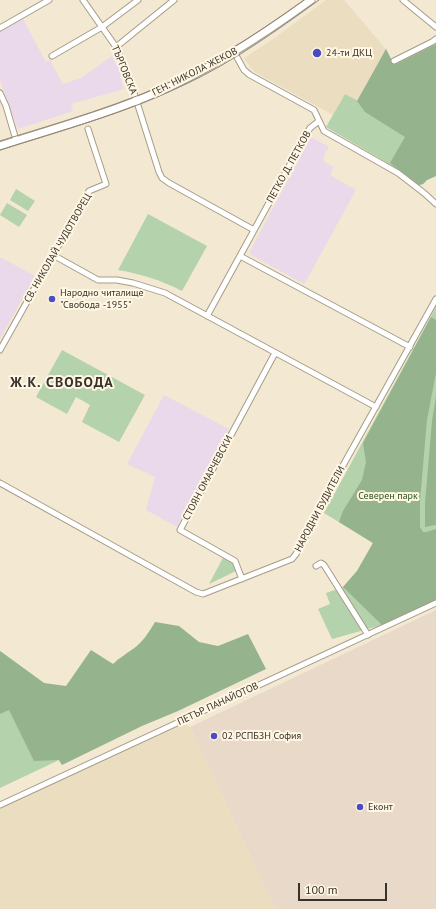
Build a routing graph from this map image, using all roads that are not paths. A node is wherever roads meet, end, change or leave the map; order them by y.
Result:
1 (49, 0) edge
2 (83, 0) edge
3 (138, 0) edge
4 (174, 0) edge
5 (311, 0) edge
6 (402, 0) edge
7 (436, 27) edge
8 (0, 28) edge
9 (102, 28) junction
10 (436, 39) edge
11 (116, 47) junction
12 (234, 52) junction
13 (52, 56) dead end
14 (394, 61) dead end
15 (0, 93) edge
16 (136, 101) junction
17 (319, 121) junction
18 (88, 129) dead end
19 (16, 140) junction
20 (0, 146) edge
21 (436, 204) edge
22 (254, 230) junction
23 (53, 255) junction
24 (240, 256) junction
25 (436, 299) edge
26 (207, 316) junction
27 (410, 347) junction
28 (0, 350) edge
29 (275, 353) junction
30 (376, 407) junction
31 (0, 483) edge
32 (316, 566) dead end
33 (242, 579) junction
34 (436, 603) edge
35 (368, 635) junction
36 (0, 805) edge

1 - 8 street
2 - 9 street, ТЪРГОВСКА
3 - 9 street
4 - 11 street
5 - 12 street, ГЕН. НИКОЛА ЖЕКОВ
6 - 7 street
9 - 11 street, ТЪРГОВСКА
9 - 13 street
10 - 14 street
11 - 16 street, ТЪРГОВСКА
12 - 16 street, ГЕН. НИКОЛА ЖЕКОВ
12 - 17 street, ПЕТКО Д. ПЕТКОВ
15 - 19 street
16 - 19 street, ГЕН. НИКОЛА ЖЕКОВ
16 - 22 street
17 - 21 street
17 - 22 street, ПЕТКО Д. ПЕТКОВ
18 - 23 street, СВ. НИКОЛАЙ ЧУДОТВОРЕЦ
19 - 20 street, ГЕН. НИКОЛА ЖЕКОВ
22 - 24 street, ПЕТКО Д. ПЕТКОВ
23 - 26 street
23 - 28 street, СВ. НИКОЛАЙ ЧУДОТВОРЕЦ
24 - 26 street, ПЕТКО Д. ПЕТКОВ
24 - 27 street
25 - 27 street, НАРОДНИ БУДИТЕЛИ
26 - 29 street
27 - 30 street, НАРОДНИ БУДИТЕЛИ
29 - 30 street
29 - 33 street, СТОЯН ОМАРЧЕВСКИ
30 - 33 street, НАРОДНИ БУДИТЕЛИ
31 - 33 street, НАРОДНИ БУДИТЕЛИ
32 - 35 street
34 - 35 street, ПЕТЪР ПАНАЙОТОВ
35 - 36 street, ПЕТЪР ПАНАЙОТОВ

